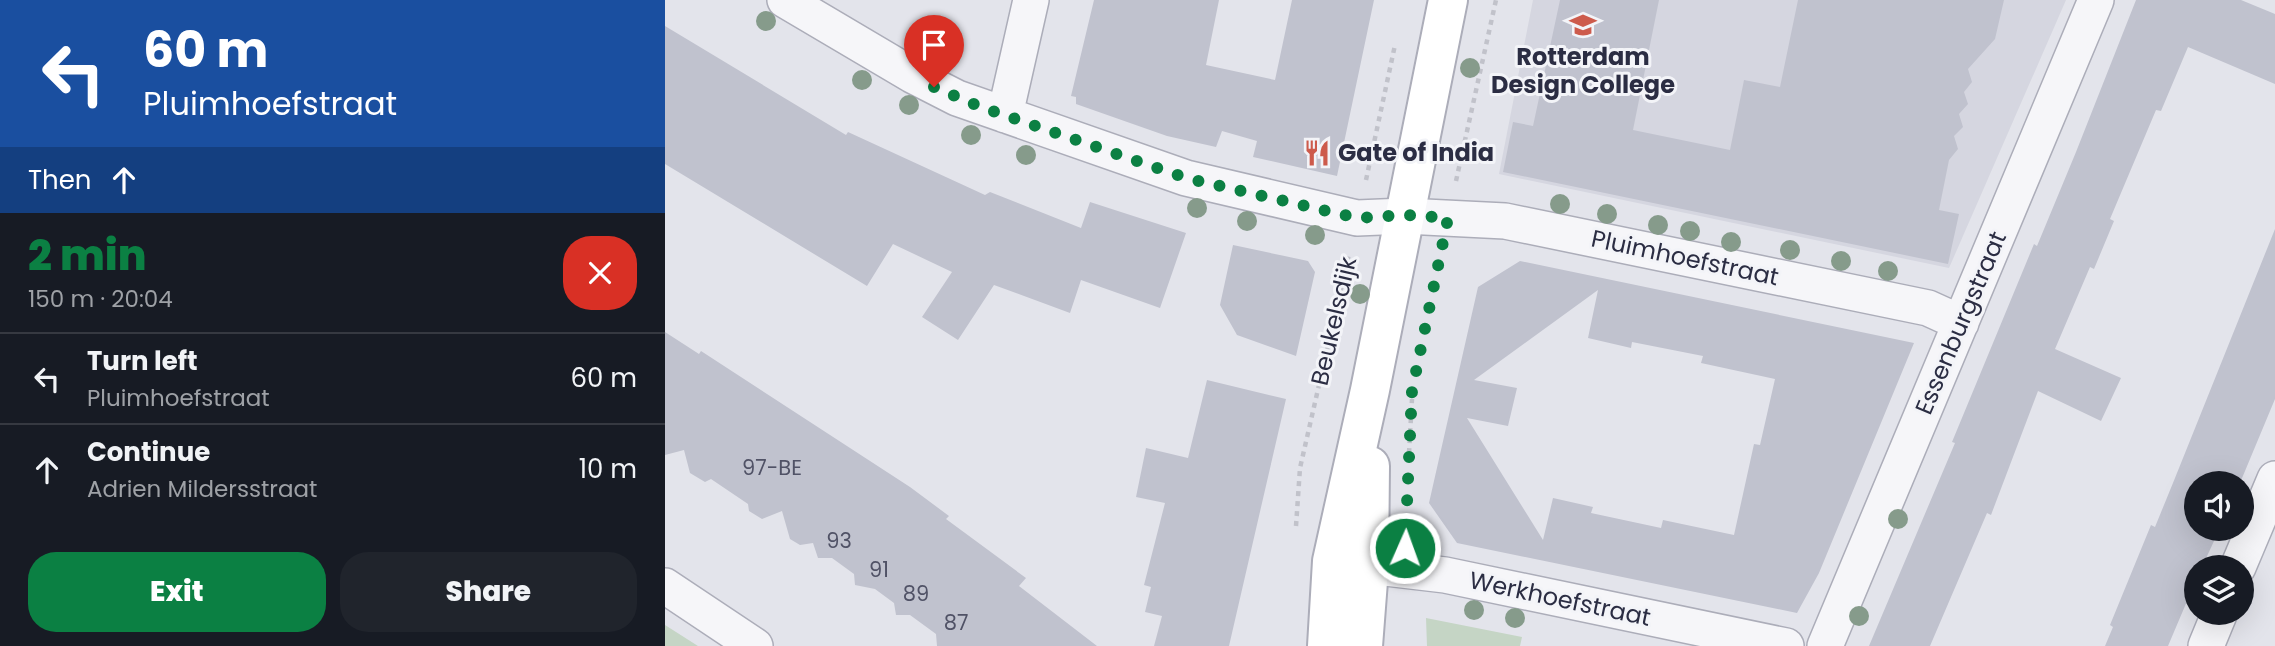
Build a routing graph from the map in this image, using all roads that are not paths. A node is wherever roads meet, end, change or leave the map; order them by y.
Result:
1 (785, 0) edge
2 (1031, 0) edge
3 (1448, 0) edge
4 (2096, 0) edge
5 (1005, 116) junction
6 (1405, 215) junction
7 (1961, 323) junction
8 (1370, 390) junction
9 (2275, 479) edge
10 (2243, 555) edge
11 (1332, 561) junction
12 (1369, 569) junction
13 (665, 586) edge
14 (2215, 625) edge
15 (755, 646) edge
16 (1327, 646) edge
17 (1363, 646) edge
18 (1786, 646) edge
19 (1825, 646) edge
20 (2206, 646) edge

1 - 5 street, Pluimhoefstraat
2 - 5 street
3 - 6 main road, Beukelsdijk
4 - 7 street, Essenburgstraat
5 - 6 street, Pluimhoefstraat
6 - 7 street, Pluimhoefstraat
6 - 8 main road, Beukelsdijk
7 - 19 street, Essenburgstraat
8 - 11 main road, Beukelsdijk
8 - 12 main road, Beukelsdijk
9 - 10 street
11 - 12 street, Werkhoefstraat
11 - 16 main road, Beukelsdijk
12 - 17 main road, Beukelsdijk
12 - 18 street, Werkhoefstraat
13 - 15 street
14 - 20 street

